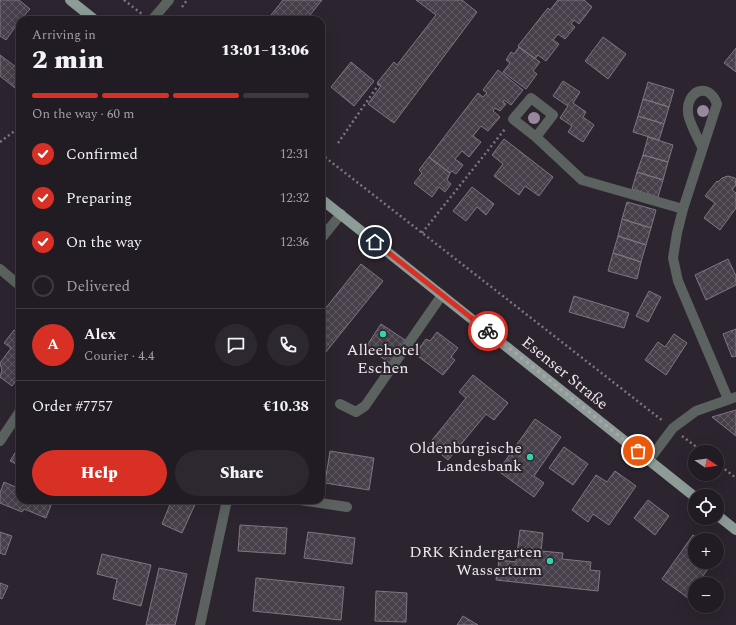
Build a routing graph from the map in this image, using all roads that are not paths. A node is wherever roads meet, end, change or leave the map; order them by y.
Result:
1 (70, 0) edge
2 (168, 0) edge
3 (90, 16) edge
4 (150, 16) edge
5 (536, 137) junction
6 (702, 148) junction
7 (325, 202) edge
8 (683, 209) junction
9 (341, 214) junction
10 (325, 234) edge
11 (0, 269) edge
12 (16, 283) edge
13 (442, 295) junction
14 (732, 398) edge
15 (340, 404) dead end
16 (16, 417) edge
17 (0, 441) edge
18 (649, 460) junction
19 (688, 491) edge
20 (226, 504) edge
21 (325, 504) edge
22 (347, 507) dead end
23 (724, 521) edge
24 (736, 530) edge
25 (200, 625) edge

1 - 3 main road
2 - 4 street
5 - 5 street
5 - 8 street
6 - 6 street
6 - 8 street
7 - 9 main road, Esenser Straße
8 - 14 street
9 - 10 street
9 - 13 main road, Esenser Straße
11 - 12 street
13 - 15 street
13 - 18 main road, Esenser Straße
14 - 18 street
16 - 17 street
18 - 19 main road, Esenser Straße
20 - 25 street
21 - 22 street
23 - 24 main road

